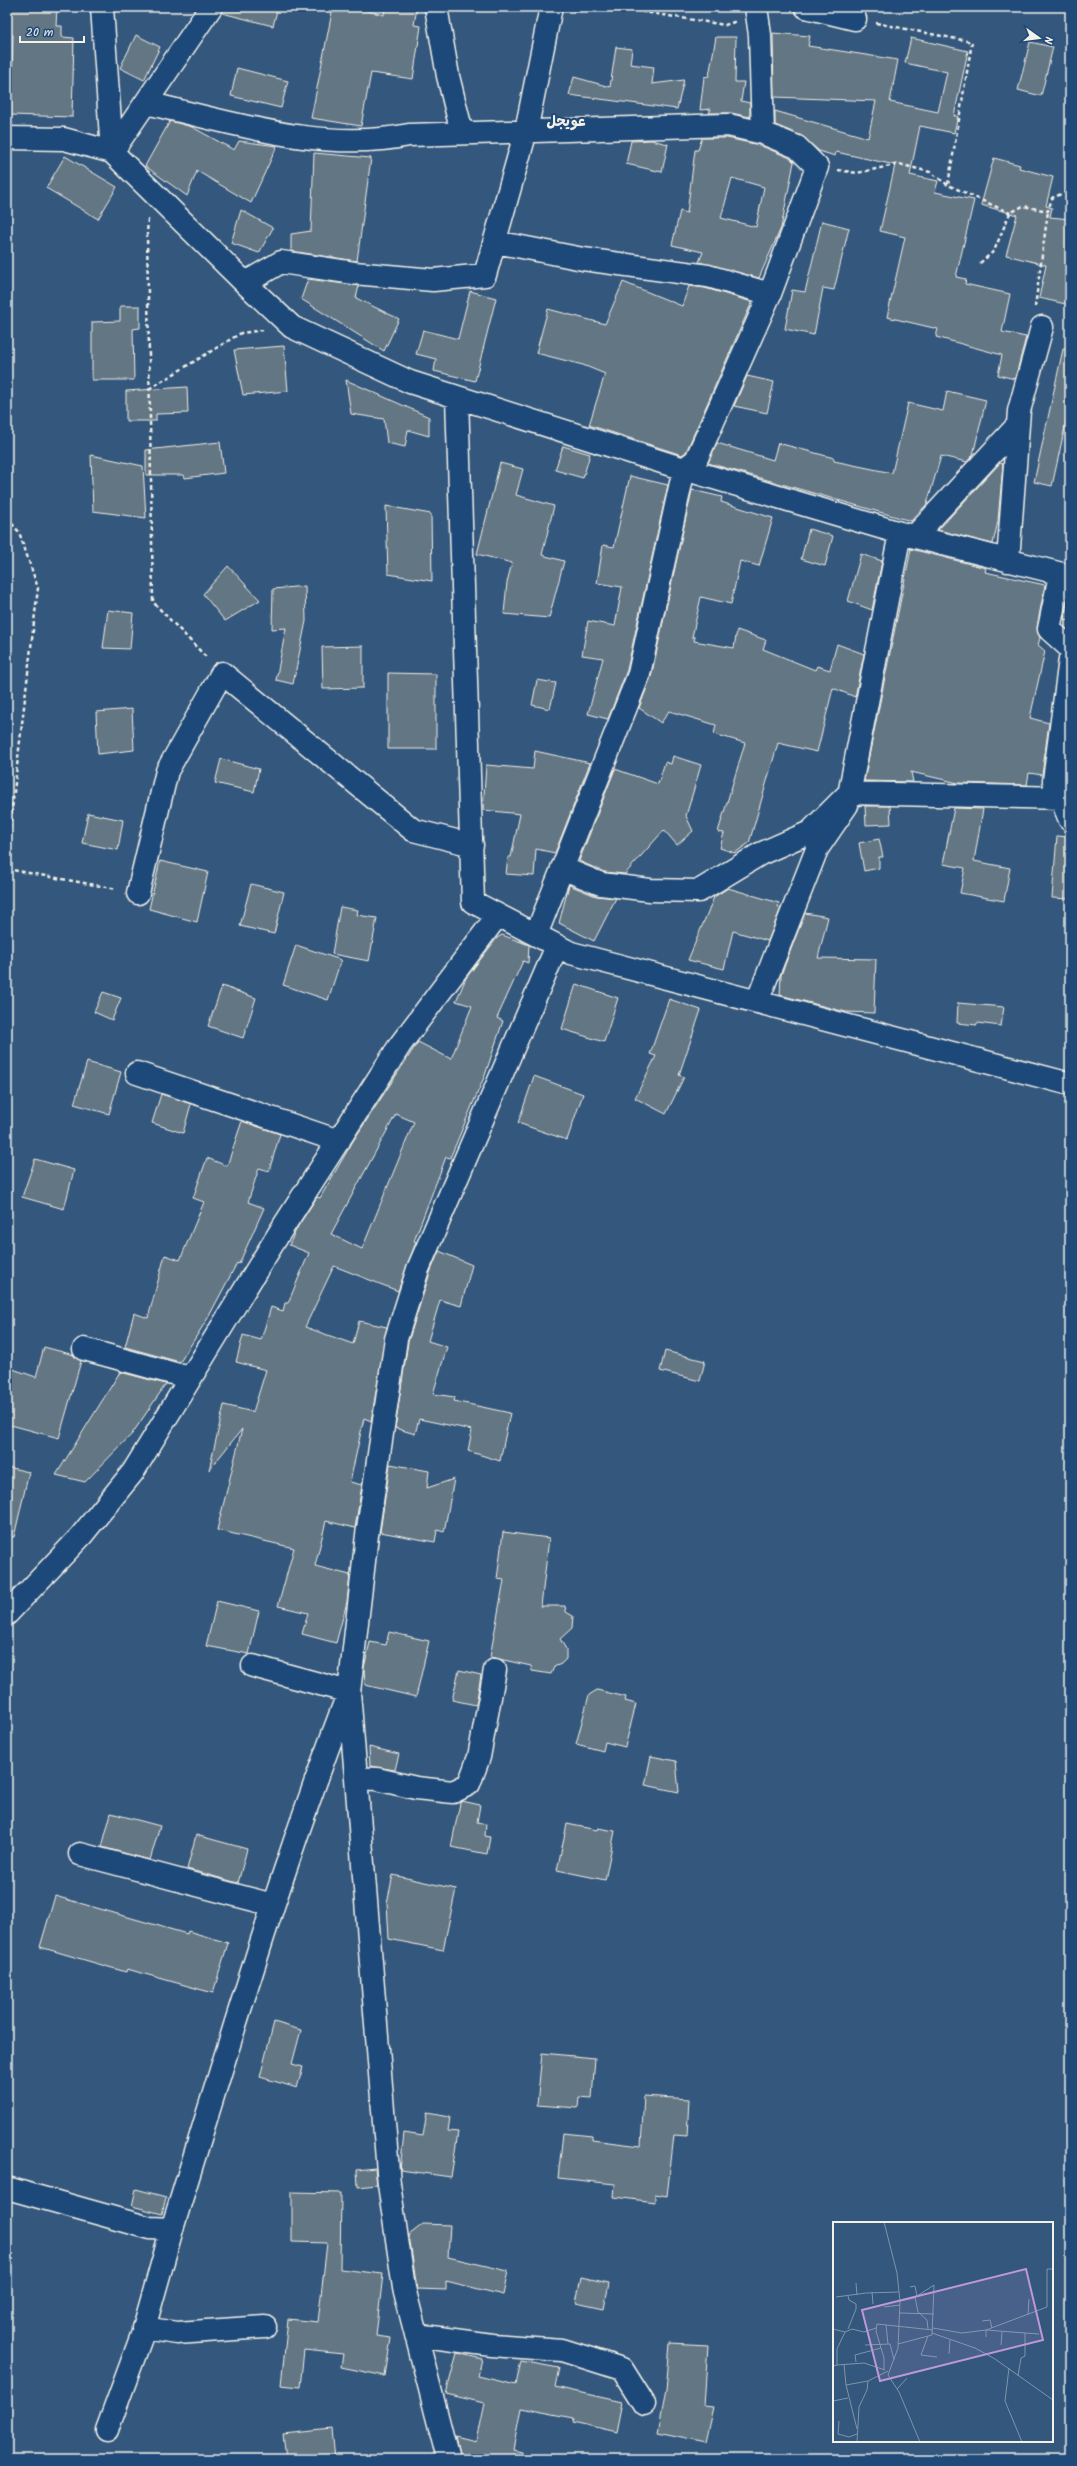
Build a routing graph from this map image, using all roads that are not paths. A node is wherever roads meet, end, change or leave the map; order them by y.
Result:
1 (102, 7) edge
2 (211, 7) edge
3 (436, 7) edge
4 (806, 7) edge
5 (550, 10) edge
6 (757, 10) edge
7 (855, 19) road end
8 (146, 103) junction
9 (526, 131) junction
10 (763, 132) junction
11 (462, 133) junction
12 (7, 138) edge
13 (112, 152) junction
14 (496, 242) junction
15 (245, 283) junction
16 (770, 294) junction
17 (1042, 328) road end
18 (457, 397) junction
19 (1018, 426) junction
20 (684, 469) junction
21 (907, 535) junction
22 (1008, 561) junction
23 (1065, 575) edge
24 (1070, 648) edge
25 (1070, 659) edge
26 (849, 793) junction
27 (1062, 798) junction
28 (1070, 820) edge
29 (472, 845) junction
30 (562, 868) junction
31 (138, 893) road end
32 (498, 914) junction
33 (536, 935) junction
34 (557, 946) junction
35 (756, 1002) junction
36 (137, 1073) dead end
37 (1070, 1084) edge
38 (339, 1141) junction
39 (84, 1348) dead end
40 (190, 1378) junction
41 (7, 1614) edge
42 (253, 1666) dead end
43 (495, 1670) dead end
44 (349, 1692) junction
45 (356, 1778) junction
46 (80, 1854) dead end
47 (273, 1905) junction
48 (7, 2188) edge
49 (172, 2229) junction
50 (265, 2327) dead end
51 (143, 2328) junction
52 (416, 2335) junction
53 (644, 2404) dead end
54 (107, 2430) dead end
55 (448, 2459) edge

1 - 13 street
2 - 8 street
3 - 11 street
4 - 7 street
5 - 9 street
6 - 10 street
8 - 11 street
8 - 13 street
9 - 10 street
9 - 11 street
9 - 14 street
10 - 16 street
12 - 13 street
13 - 15 street
14 - 15 street
14 - 16 street
15 - 18 street
16 - 20 street
17 - 19 street
18 - 20 street
18 - 29 street
19 - 21 street
19 - 22 street
20 - 21 street
20 - 30 street
21 - 22 street
21 - 26 street
22 - 23 street
23 - 24 street
25 - 27 street
26 - 27 street
26 - 30 street
26 - 35 street
27 - 28 street
29 - 31 street
29 - 32 street
30 - 33 street
32 - 33 street
32 - 38 street
33 - 34 street
34 - 35 street
34 - 44 street
35 - 37 street
36 - 38 street
38 - 40 street
39 - 40 street
40 - 41 street
42 - 44 street
43 - 45 street
44 - 45 street
44 - 47 street
45 - 52 street
46 - 47 street
47 - 49 street
48 - 49 street
49 - 51 street
50 - 51 street
51 - 54 street
52 - 53 street
52 - 55 street

